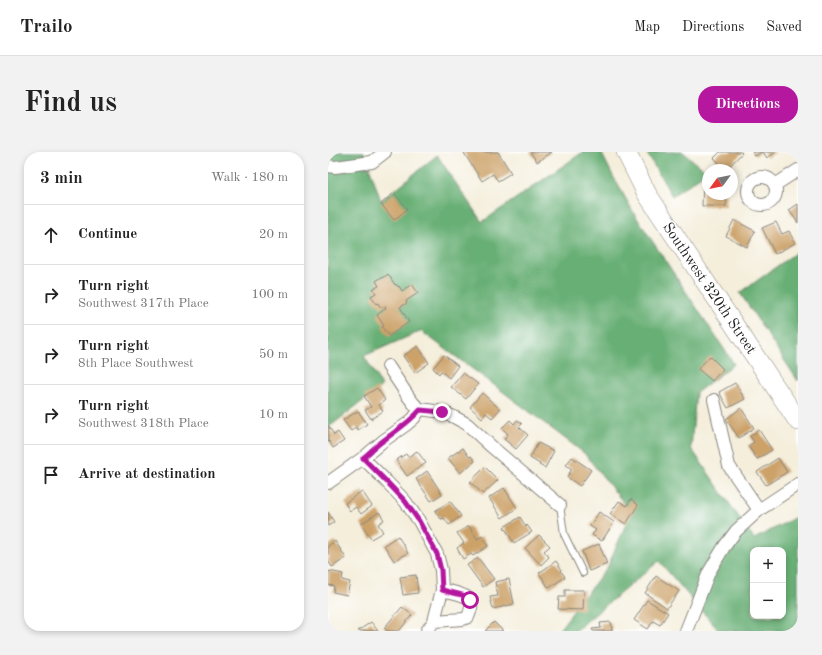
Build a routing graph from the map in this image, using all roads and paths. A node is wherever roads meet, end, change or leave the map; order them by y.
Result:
1 (385, 152) edge
2 (626, 152) edge
3 (328, 166) edge
4 (798, 170) edge
5 (775, 185) dead end
6 (388, 366) dead end
7 (714, 400) dead end
8 (420, 410) junction
9 (798, 421) edge
10 (363, 458) junction
11 (328, 483) edge
12 (798, 484) edge
13 (560, 506) joint
14 (759, 510) junction
15 (582, 573) dead end
16 (442, 590) junction
17 (434, 621) junction
18 (427, 631) edge
19 (686, 631) edge

1 - 3 street
2 - 9 main road, Southwest 320th Street
4 - 5 street
6 - 8 street
7 - 14 street
8 - 10 street
8 - 13 street
10 - 11 street
10 - 16 street
12 - 14 street
13 - 15 lane
14 - 19 street
16 - 17 street
16 - 17 street
17 - 18 street

